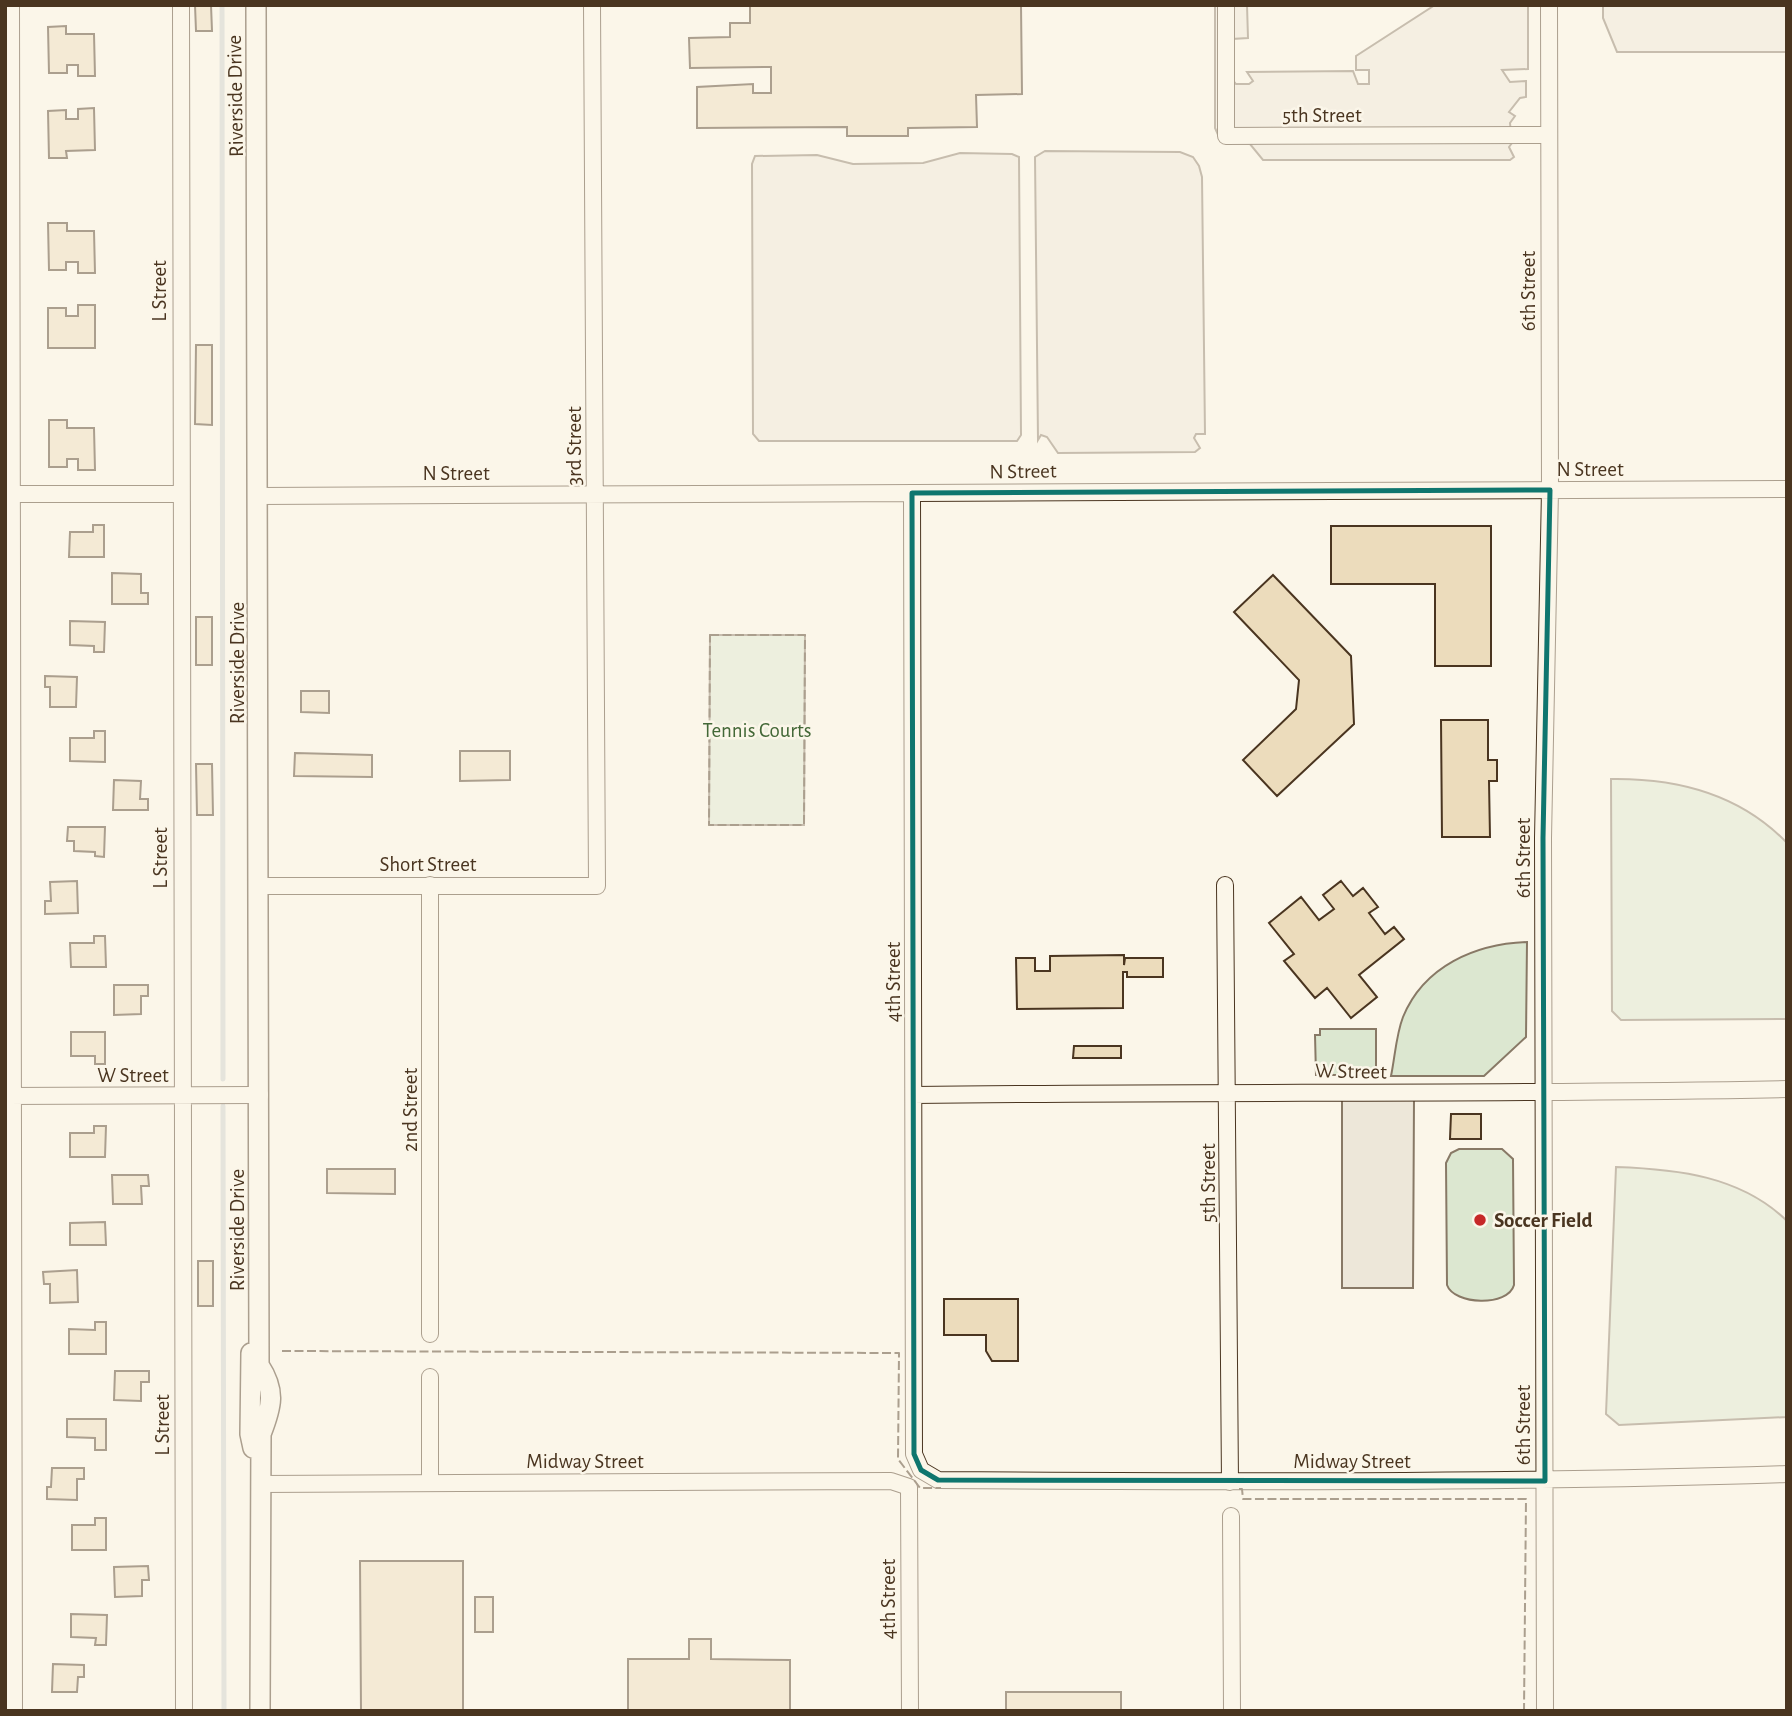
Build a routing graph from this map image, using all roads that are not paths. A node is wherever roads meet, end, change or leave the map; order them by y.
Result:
1 (11, 5) edge
2 (181, 5) edge
3 (257, 5) edge
4 (592, 5) edge
5 (1226, 5) edge
6 (1549, 5) edge
7 (1549, 135) junction
8 (1787, 489) edge
9 (1550, 490) junction
10 (596, 493) junction
11 (912, 493) junction
12 (9, 494) edge
13 (180, 494) junction
14 (259, 496) junction
15 (430, 885) junction
16 (1225, 885) dead end
17 (260, 886) junction
18 (597, 886) joint
19 (1787, 1089) edge
20 (1228, 1091) junction
21 (1543, 1094) junction
22 (260, 1095) junction
23 (9, 1096) edge
24 (182, 1096) junction
25 (914, 1096) junction
26 (430, 1334) dead end
27 (430, 1377) dead end
28 (921, 1471) joint
29 (1787, 1474) edge
30 (1545, 1481) junction
31 (430, 1482) junction
32 (1230, 1482) junction
33 (260, 1484) junction
34 (909, 1488) joint
35 (1231, 1516) dead end
36 (14, 1711) edge
37 (184, 1711) edge
38 (260, 1711) edge
39 (910, 1711) edge
40 (1232, 1711) edge
41 (1545, 1711) edge

1 - 12 street
2 - 13 street, L Street
3 - 14 street, Riverside Drive
4 - 10 street, 3rd Street
5 - 7 street, 5th Street
6 - 7 street, 6th Street
7 - 9 street, 6th Street
8 - 9 street, N Street
9 - 11 street, N Street
9 - 21 street, 6th Street
10 - 11 street, N Street
10 - 14 street, N Street
10 - 18 street, 3rd Street
11 - 25 street, 4th Street
12 - 13 street
12 - 23 street
13 - 24 street, L Street
14 - 17 street, Riverside Drive
15 - 17 street, Short Street
15 - 18 street, Short Street
15 - 26 street, 2nd Street
16 - 20 street, 5th Street
17 - 22 street, Riverside Drive
19 - 21 street, W Street
20 - 21 street, W Street
20 - 25 street, W Street
20 - 32 street, 5th Street
21 - 30 street, 6th Street
22 - 24 street, W Street
22 - 33 street, Riverside Drive
23 - 24 street, W Street
23 - 36 street
24 - 37 street, L Street
25 - 28 street, 4th Street
27 - 31 street
28 - 32 street, Midway Street
29 - 30 street, Midway Street
30 - 32 street, Midway Street
30 - 41 street, 6th Street
31 - 33 street, Midway Street
31 - 34 street, Midway Street
33 - 38 street, Riverside Drive
34 - 39 street, 4th Street
35 - 40 street

